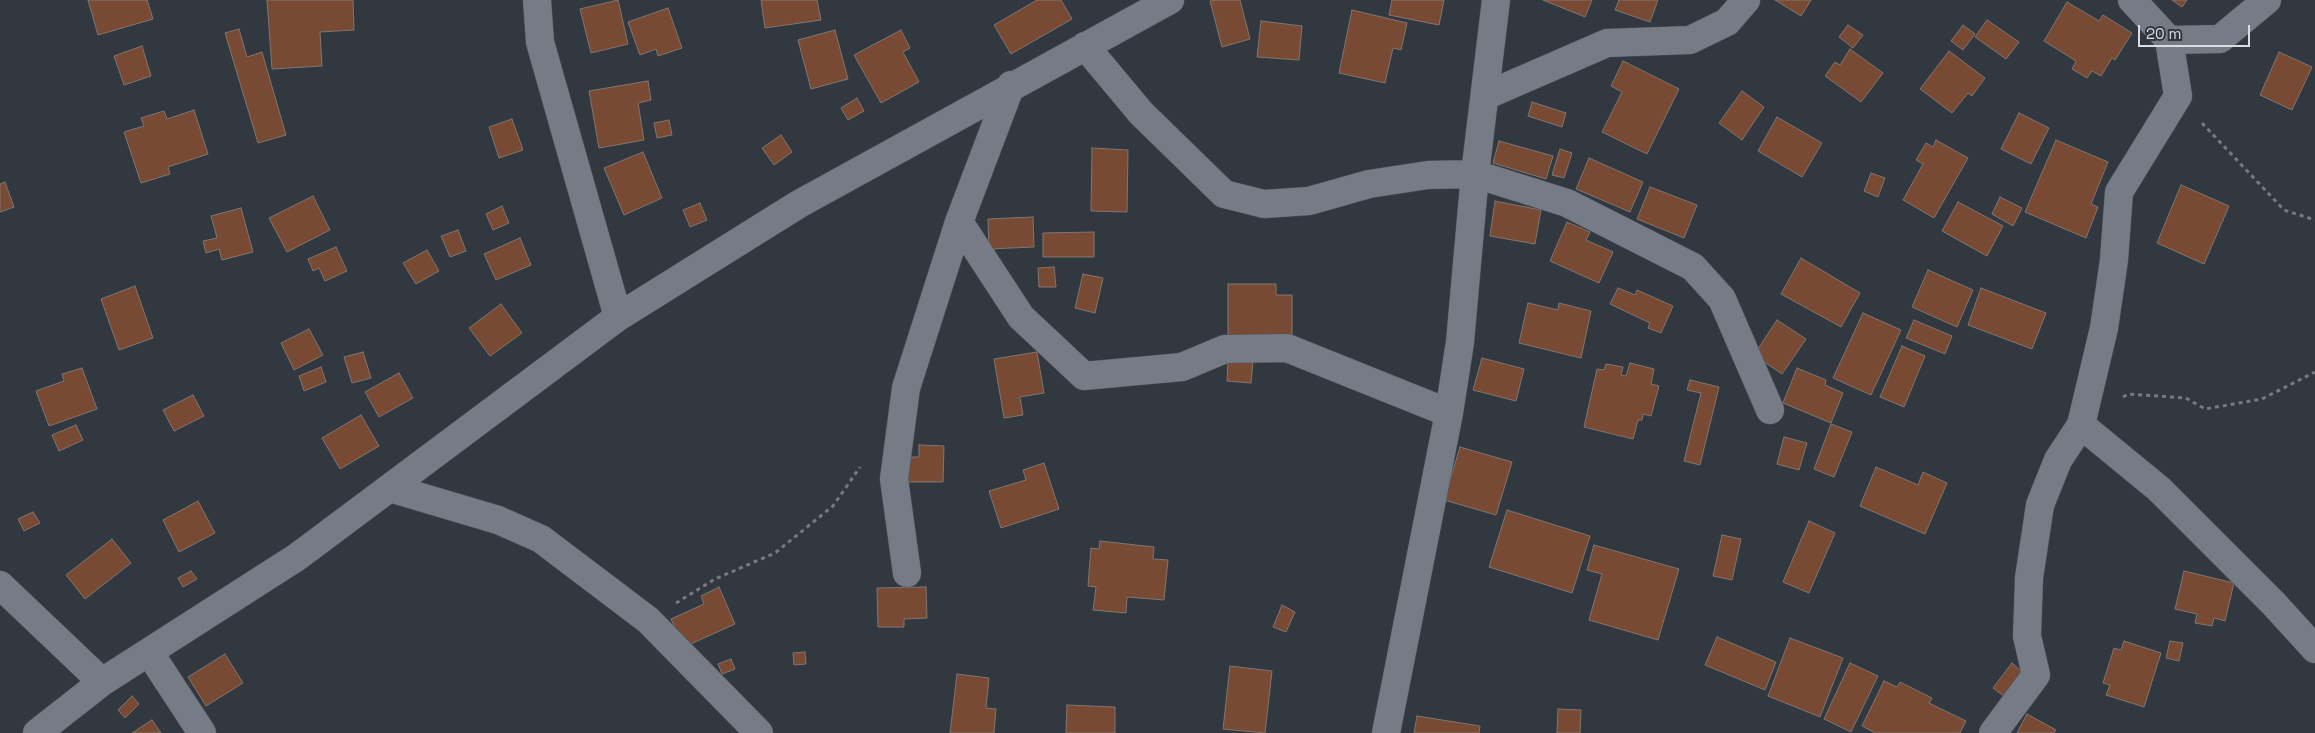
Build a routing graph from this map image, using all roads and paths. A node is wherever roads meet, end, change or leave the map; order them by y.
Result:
1 (537, 0) edge
2 (1170, 0) edge
3 (1496, 0) edge
4 (1746, 0) edge
5 (2132, 0) edge
6 (2267, 0) edge
7 (2170, 40) junction
8 (1085, 46) junction
9 (1011, 86) junction
10 (1484, 96) junction
11 (2178, 96) junction
12 (1475, 174) junction
13 (2315, 220) edge
14 (960, 222) junction
15 (618, 317) junction
16 (2315, 372) edge
17 (1770, 410) dead end
18 (1449, 413) junction
19 (2081, 425) junction
20 (861, 466) dead end
21 (390, 488) junction
22 (907, 573) dead end
23 (0, 585) edge
24 (648, 620) junction
25 (2315, 649) edge
26 (149, 652) junction
27 (102, 682) junction
28 (37, 733) edge
29 (202, 733) edge
30 (759, 733) edge
31 (1386, 733) edge
32 (1993, 733) edge

1 - 15 street
2 - 8 street
3 - 10 street
4 - 10 street
5 - 7 street
6 - 7 street
7 - 11 street
8 - 9 street
8 - 12 street
9 - 14 street
9 - 15 street
10 - 12 street
11 - 13 path
11 - 19 street
12 - 17 street
12 - 18 street
14 - 18 street
14 - 22 street
15 - 21 street
16 - 19 path
18 - 31 street
19 - 25 street
19 - 32 street
20 - 24 path
21 - 24 street
21 - 26 street
23 - 27 street
24 - 30 street
26 - 27 street
26 - 29 street
27 - 28 street

